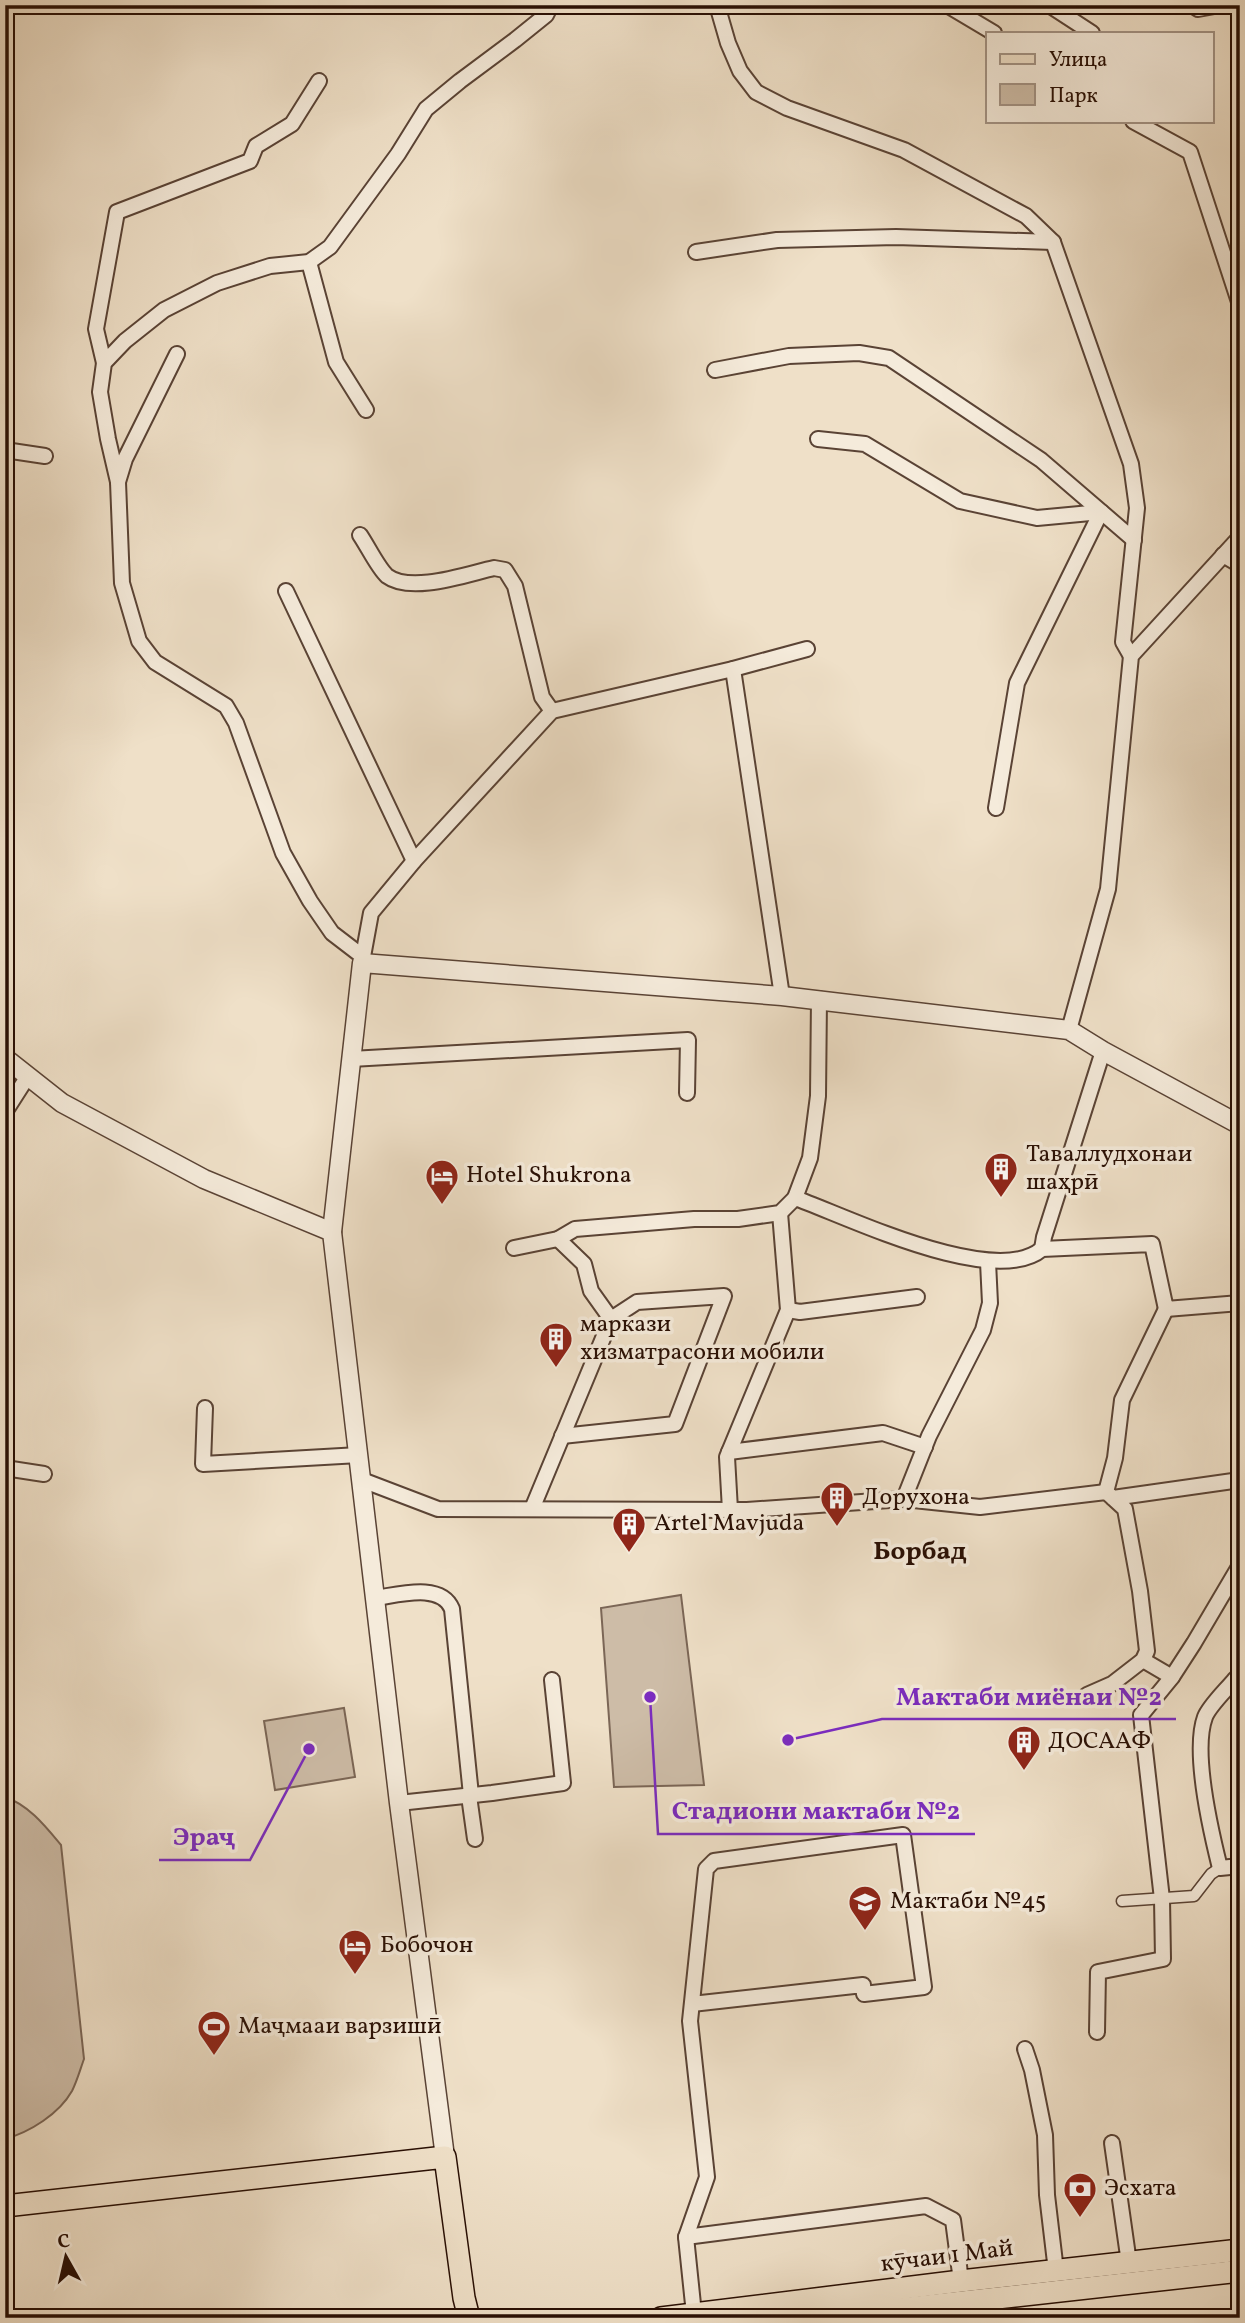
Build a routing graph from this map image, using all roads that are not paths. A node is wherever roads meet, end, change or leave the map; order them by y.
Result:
1 (551, 5) edge
2 (717, 5) edge
3 (947, 5) edge
4 (1049, 5) edge
5 (1192, 5) edge
6 (1220, 5) edge
7 (992, 32) edge
8 (1090, 32) edge
9 (318, 81) dead end
10 (1151, 125) edge
11 (1053, 242) junction
12 (696, 252) dead end
13 (309, 262) junction
14 (1240, 305) edge
15 (177, 354) dead end
16 (104, 363) junction
17 (715, 370) dead end
18 (366, 410) dead end
19 (818, 439) dead end
20 (5, 450) edge
21 (45, 456) dead end
22 (118, 482) junction
23 (1101, 512) junction
24 (360, 535) dead end
25 (1240, 537) edge
26 (1133, 540) junction
27 (1223, 555) junction
28 (1240, 565) edge
29 (286, 592) dead end
30 (807, 649) dead end
31 (1131, 656) junction
32 (733, 669) junction
33 (552, 712) junction
34 (996, 808) dead end
35 (414, 861) junction
36 (362, 960) junction
37 (782, 996) junction
38 (819, 999) junction
39 (1069, 1030) junction
40 (1102, 1051) junction
41 (5, 1058) edge
42 (351, 1059) junction
43 (27, 1076) junction
44 (687, 1093) dead end
45 (5, 1112) edge
46 (1240, 1125) edge
47 (795, 1198) junction
48 (780, 1213) junction
49 (332, 1232) junction
50 (558, 1239) junction
51 (514, 1248) dead end
52 (1042, 1249) junction
53 (988, 1262) junction
54 (917, 1297) dead end
55 (1240, 1303) edge
56 (1166, 1309) junction
57 (788, 1310) junction
58 (611, 1319) junction
59 (205, 1408) dead end
60 (562, 1436) junction
61 (925, 1447) junction
62 (730, 1452) junction
63 (359, 1455) junction
64 (5, 1468) edge
65 (44, 1474) dead end
66 (362, 1480) junction
67 (1240, 1480) edge
68 (1110, 1495) junction
69 (904, 1499) junction
70 (532, 1509) junction
71 (730, 1510) junction
72 (1240, 1565) edge
73 (375, 1598) junction
74 (1143, 1660) junction
75 (1172, 1677) junction
76 (1240, 1678) edge
77 (552, 1680) dead end
78 (1087, 1695) dead end
79 (470, 1796) junction
80 (399, 1803) junction
81 (475, 1839) dead end
82 (1240, 1866) edge
83 (1220, 1868) junction
84 (1162, 1899) junction
85 (1122, 1901) dead end
86 (692, 2004) junction
87 (1097, 2032) dead end
88 (1025, 2049) dead end
89 (1112, 2143) dead end
90 (445, 2157) junction
91 (5, 2206) edge
92 (686, 2237) junction
93 (1240, 2250) edge
94 (1129, 2263) junction
95 (1056, 2271) junction
96 (1240, 2271) edge
97 (961, 2281) junction
98 (694, 2314) junction
99 (469, 2318) edge
100 (660, 2318) edge
101 (819, 2318) edge

1 - 13 street
2 - 11 street
3 - 7 street
4 - 8 street
5 - 6 street
9 - 16 street
10 - 14 street
11 - 12 street
11 - 26 street
13 - 16 street
13 - 18 street
15 - 22 street
16 - 22 street
17 - 23 street
19 - 23 street
20 - 21 street
22 - 36 street
23 - 26 street
23 - 34 street
24 - 33 street
25 - 27 street
26 - 31 street
27 - 28 street
27 - 31 street
29 - 35 street
30 - 32 street
31 - 39 street
32 - 33 street
32 - 37 street
33 - 35 street
35 - 36 street
36 - 37 street
36 - 42 street
37 - 38 street
38 - 39 street
38 - 47 street
39 - 40 street
40 - 46 street
40 - 52 street
41 - 43 street
42 - 44 street
42 - 49 street
43 - 45 street
43 - 49 street
47 - 48 street
47 - 53 street
48 - 50 street
48 - 57 street
49 - 63 street
50 - 51 street
50 - 58 street
52 - 53 street
52 - 56 street
53 - 61 street
54 - 57 street
55 - 56 street
56 - 68 street
57 - 62 street
58 - 60 street
58 - 60 street
59 - 63 street
60 - 70 street
61 - 62 street
61 - 69 street
62 - 71 street
63 - 66 street
64 - 65 street
66 - 70 street
66 - 73 street
67 - 68 street
68 - 69 street
68 - 74 street
69 - 71 street
70 - 71 street
72 - 75 street
73 - 79 street
73 - 80 street
74 - 75 street
74 - 78 street
75 - 84 street
76 - 83 street
77 - 79 street
79 - 80 street
79 - 81 street
80 - 90 street
82 - 83 street
83 - 84 street
84 - 85 street
84 - 87 street
86 - 86 street
86 - 92 street
88 - 95 street
89 - 94 street
90 - 91 main road
90 - 99 main road
92 - 97 street
92 - 98 street
93 - 94 main road, кӯчаи 1 Май
94 - 95 main road, кӯчаи 1 Май
95 - 97 main road, кӯчаи 1 Май
96 - 101 main road, кӯчаи 1 Май
97 - 98 main road, кӯчаи 1 Май
98 - 100 main road, кӯчаи 1 Май

